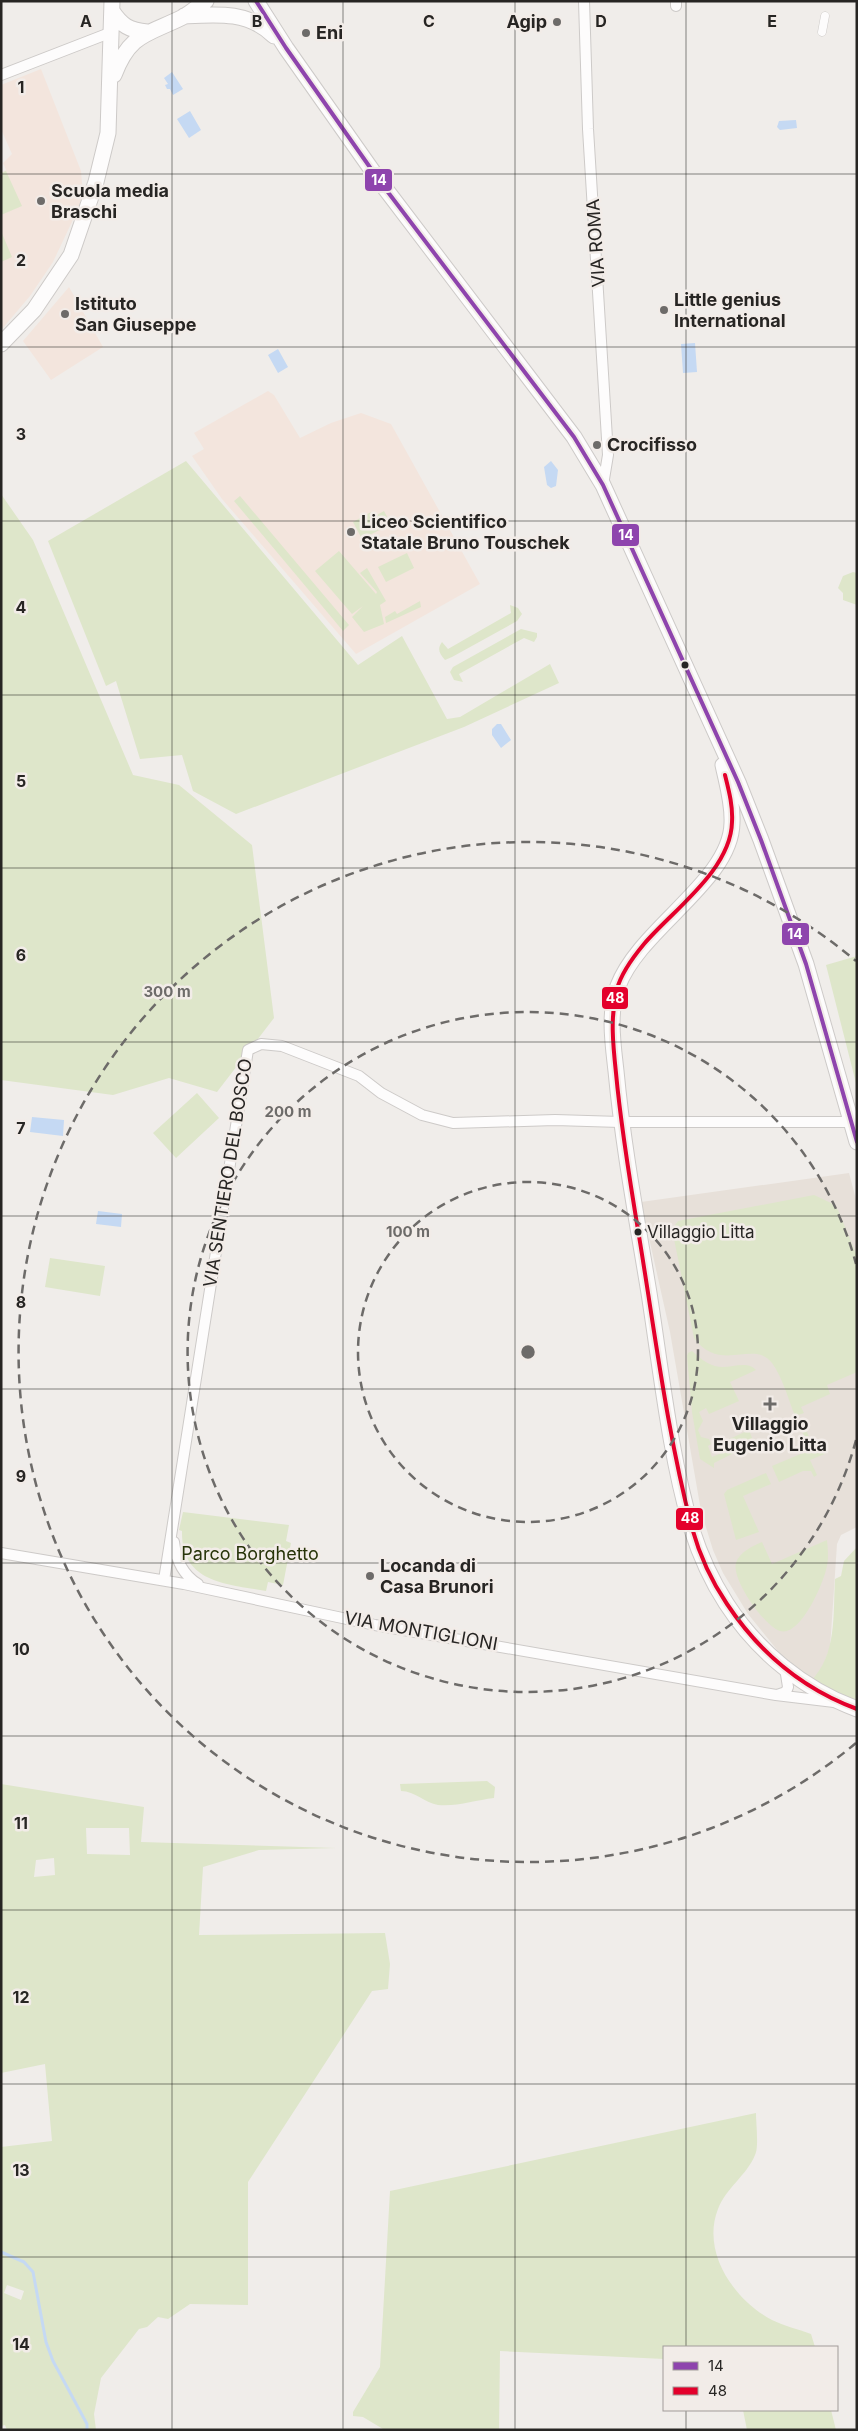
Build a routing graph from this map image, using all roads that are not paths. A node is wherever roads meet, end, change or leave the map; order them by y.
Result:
1 (206, 1) edge
2 (256, 1) edge
3 (584, 1) edge
4 (112, 6) edge
5 (184, 16) junction
6 (824, 16) dead end
7 (112, 32) junction
8 (147, 32) junction
9 (822, 32) dead end
10 (286, 48) junction
11 (1, 75) edge
12 (110, 86) junction
13 (1, 344) edge
14 (603, 485) junction
15 (718, 739) junction
16 (732, 824) junction
17 (761, 840) junction
18 (620, 1122) junction
19 (851, 1122) junction
20 (857, 1142) edge
21 (173, 1526) junction
22 (1, 1553) edge
23 (164, 1580) junction
24 (206, 1588) junction
25 (785, 1668) junction
26 (776, 1695) junction
27 (850, 1706) edge

1 - 5 main road
2 - 10 main road
3 - 14 street, VIA ROMA
4 - 7 main road
4 - 8 main road
5 - 8 main road
5 - 10 main road
6 - 9 street
7 - 11 street
7 - 12 main road
8 - 12 main road
10 - 14 main road
12 - 13 main road
14 - 15 main road
15 - 16 main road
15 - 17 main road
16 - 17 main road
16 - 18 main road
17 - 19 main road
18 - 19 street, VIA SENTIERO DEL BOSCO
18 - 21 street, VIA SENTIERO DEL BOSCO
18 - 25 main road
19 - 20 main road
21 - 23 street, VIA SENTIERO DEL BOSCO
21 - 24 street, VIA SENTIERO DEL BOSCO
22 - 23 street, VIA MONTIGLIONI
23 - 24 street, VIA MONTIGLIONI
24 - 26 street, VIA MONTIGLIONI
25 - 26 street
25 - 27 main road
26 - 27 street, VIA MONTIGLIONI

